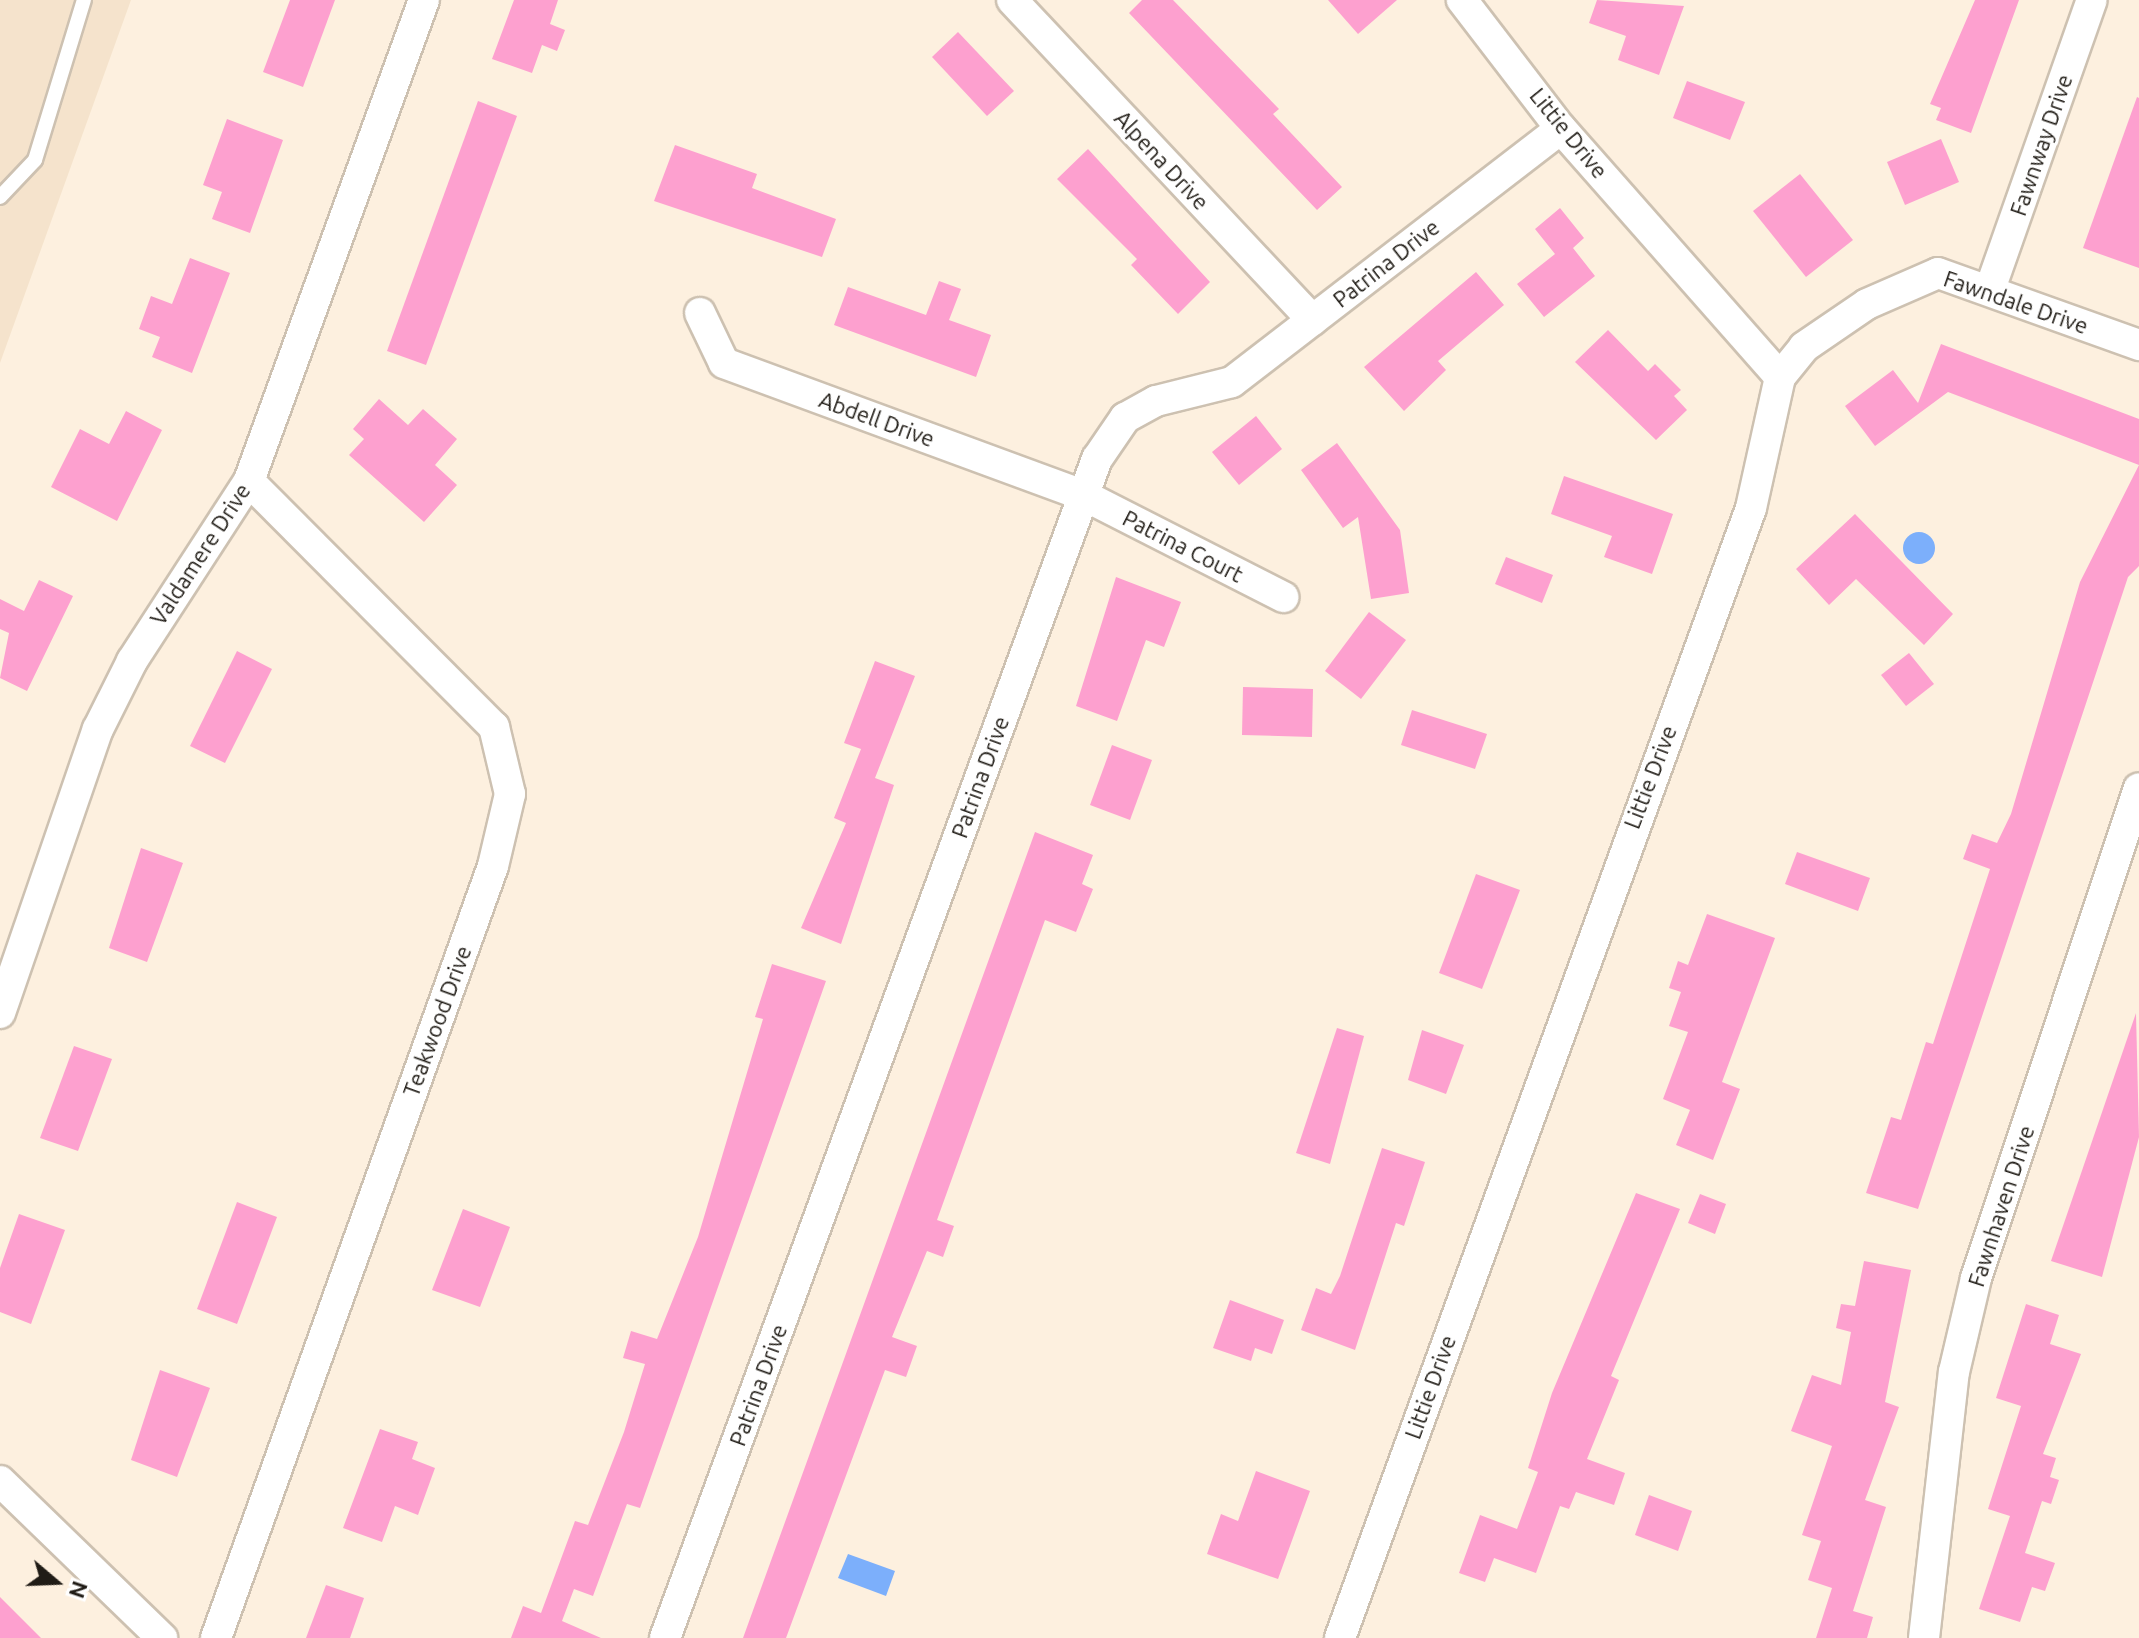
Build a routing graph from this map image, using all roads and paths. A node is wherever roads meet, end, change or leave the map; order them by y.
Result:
1 (84, 0) edge
2 (424, 0) edge
3 (1012, 0) edge
4 (1462, 0) edge
5 (2092, 0) edge
6 (1561, 129) junction
7 (0, 197) edge
8 (1990, 289) junction
9 (700, 313) dead end
10 (1312, 320) junction
11 (2139, 345) edge
12 (1780, 377) junction
13 (249, 481) junction
14 (1083, 495) junction
15 (1283, 597) dead end
16 (2139, 788) edge
17 (0, 1013) edge
18 (0, 1481) edge
19 (162, 1638) edge
20 (216, 1638) edge
21 (665, 1638) edge
22 (1340, 1638) edge
23 (1924, 1638) edge

1 - 7 lane
2 - 13 street, Valdamere Drive
3 - 10 street, Alpena Drive
4 - 6 street, Littie Drive
5 - 8 street, Fawnway Drive
6 - 10 street, Patrina Drive
6 - 12 street, Littie Drive
8 - 11 street, Fawndale Drive
8 - 12 street, Fawndale Drive
9 - 14 street, Abdell Drive
10 - 14 street, Patrina Drive
12 - 22 street, Littie Drive
13 - 17 street, Valdamere Drive
13 - 20 street, Teakwood Drive
14 - 15 street, Patrina Court
14 - 21 street, Patrina Drive
16 - 23 street, Fawnhaven Drive
18 - 19 street

